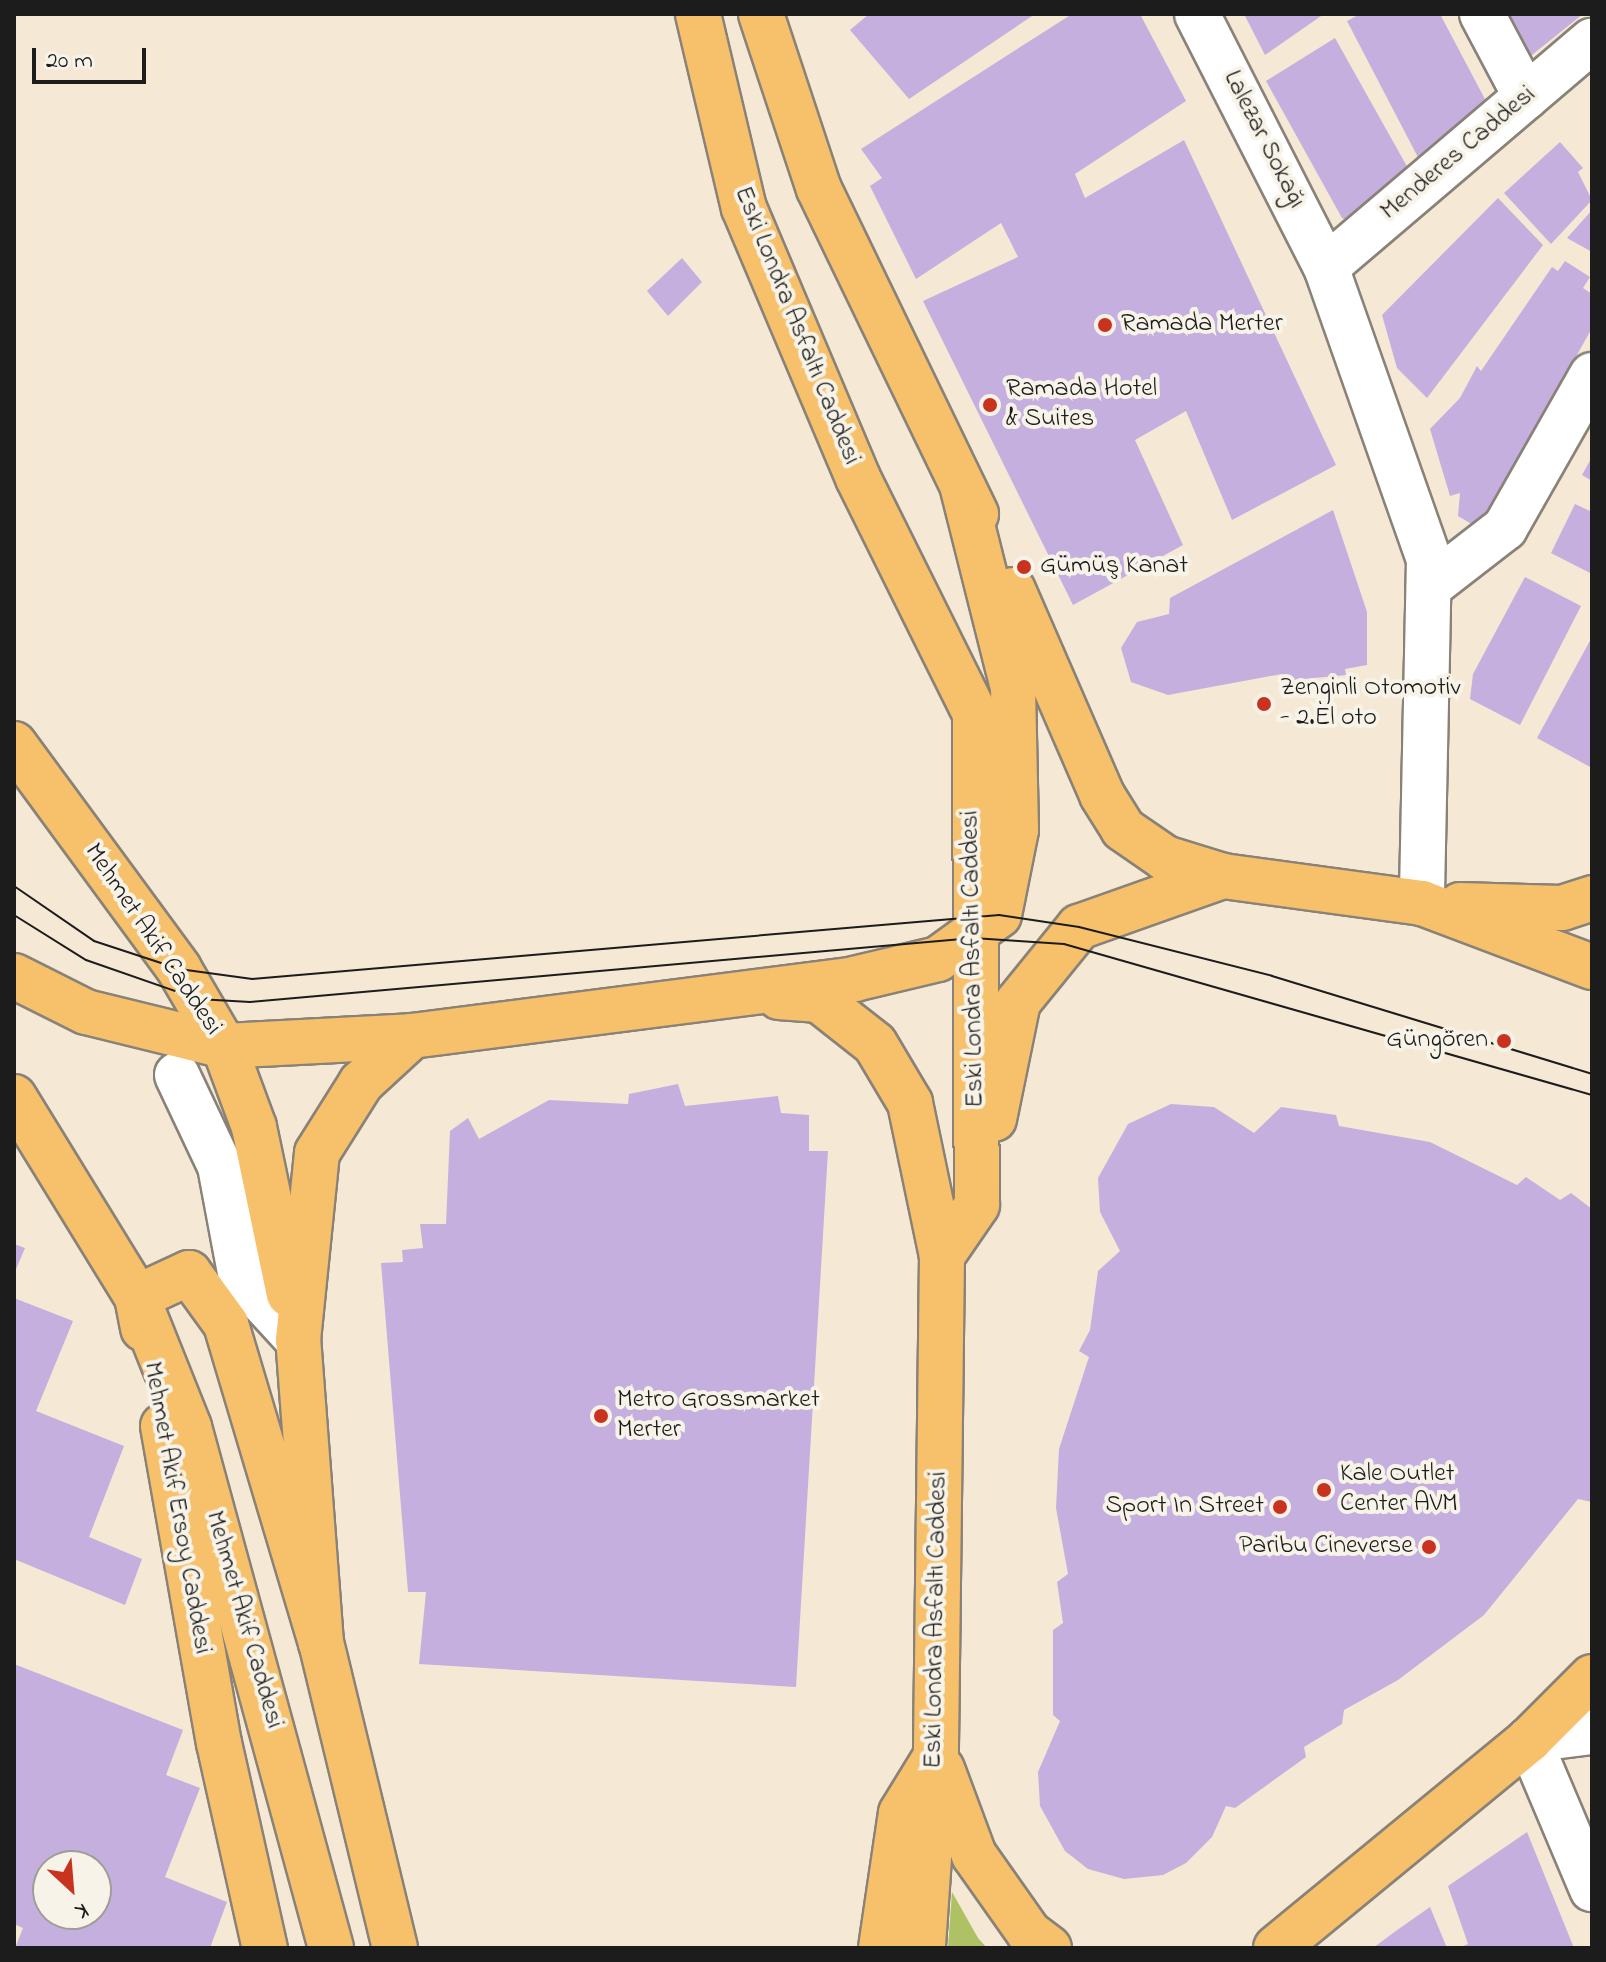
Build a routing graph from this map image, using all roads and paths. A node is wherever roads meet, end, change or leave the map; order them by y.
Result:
1 (698, 14) edge
2 (1197, 14) edge
3 (1482, 14) edge
4 (772, 20) edge
5 (1592, 41) edge
6 (1526, 97) junction
7 (1326, 267) junction
8 (1592, 375) edge
9 (963, 489) junction
10 (1429, 587) junction
11 (14, 744) edge
12 (1223, 876) junction
13 (1592, 898) edge
14 (1422, 903) junction
15 (973, 938) junction
16 (1592, 967) edge
17 (14, 976) edge
18 (729, 994) junction
19 (412, 1036) junction
20 (224, 1046) junction
21 (177, 1075) dead end
22 (14, 1097) edge
23 (977, 1205) junction
24 (942, 1256) junction
25 (137, 1297) junction
26 (298, 1340) junction
27 (321, 1643) junction
28 (1592, 1677) edge
29 (1592, 1732) edge
30 (1529, 1740) junction
31 (936, 1755) junction
32 (1592, 1889) edge
33 (265, 1948) edge
34 (331, 1948) edge
35 (395, 1948) edge
36 (881, 1948) edge
37 (923, 1948) edge
38 (1049, 1948) edge
39 (1276, 1948) edge

1 - 15 main road, Eski Londra Asfaltı Caddesi
2 - 7 street, Lalezar Sokağı
3 - 6 street
4 - 9 main road
5 - 6 street, Menderes Caddesi
6 - 7 street, Menderes Caddesi
7 - 10 street, Lalezar Sokağı
8 - 10 street
9 - 12 main road
9 - 15 main road
10 - 14 street, Lalezar Sokağı
11 - 20 main road, Mehmet Akif Caddesi
12 - 14 main road
12 - 23 main road
13 - 14 main road
14 - 16 main road
15 - 18 main road
15 - 23 main road, Eski Londra Asfaltı Caddesi
17 - 20 main road
18 - 19 main road
18 - 24 main road, Eski Londra Asfaltı Caddesi
19 - 20 main road
19 - 26 main road
20 - 26 main road, Mehmet Akif Caddesi
21 - 26 street
22 - 25 main road, Mehmet Akif Ersoy Caddesi
23 - 24 main road
24 - 31 main road, Eski Londra Asfaltı Caddesi
25 - 27 main road
25 - 33 main road, Mehmet Akif Ersoy Caddesi
25 - 34 main road, Mehmet Akif Caddesi
26 - 27 main road
27 - 35 main road
28 - 30 main road
29 - 30 street
30 - 32 street
30 - 39 main road
31 - 36 main road
31 - 37 main road, Eski Londra Asfaltı Caddesi
31 - 38 main road

